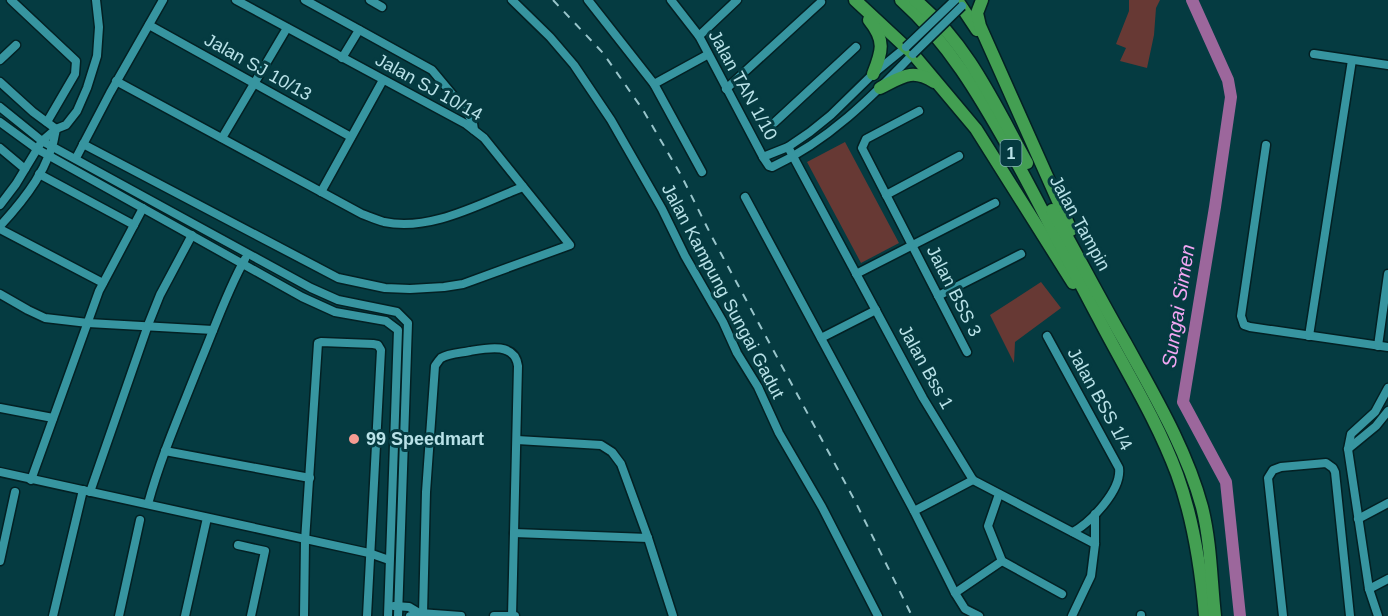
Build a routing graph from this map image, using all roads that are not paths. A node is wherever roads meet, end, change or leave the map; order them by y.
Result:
1 (11, 0) edge
2 (96, 0) edge
3 (163, 0) edge
4 (305, 0) edge
5 (370, 0) edge
6 (512, 0) edge
7 (588, 0) edge
8 (671, 0) edge
9 (737, 0) edge
10 (854, 0) edge
11 (901, 0) edge
12 (915, 0) edge
13 (982, 0) edge
14 (240, 1) edge
15 (960, 1) edge
16 (821, 2) dead end
17 (382, 7) dead end
18 (149, 25) junction
19 (287, 28) junction
20 (359, 30) junction
21 (699, 36) junction
22 (16, 45) dead end
23 (856, 47) dead end
24 (909, 50) junction
25 (990, 52) junction
26 (1314, 54) dead end
27 (707, 55) junction
28 (342, 58) junction
29 (0, 60) edge
30 (1352, 60) junction
31 (1388, 65) edge
32 (873, 74) junction
33 (383, 80) junction
34 (116, 81) junction
35 (0, 82) edge
36 (255, 84) junction
37 (654, 84) junction
38 (941, 86) junction
39 (880, 88) junction
40 (726, 89) junction
41 (0, 107) edge
42 (918, 111) dead end
43 (47, 122) junction
44 (0, 123) edge
45 (774, 123) dead end
46 (56, 129) junction
47 (474, 130) junction
48 (351, 137) junction
49 (222, 138) junction
50 (42, 141) junction
51 (83, 144) junction
52 (1266, 145) dead end
53 (54, 147) junction
54 (788, 147) junction
55 (0, 148) edge
56 (37, 149) junction
57 (50, 156) junction
58 (959, 156) dead end
59 (763, 157) junction
60 (794, 157) junction
61 (76, 158) junction
62 (25, 169) junction
63 (702, 172) dead end
64 (39, 174) junction
65 (523, 187) junction
66 (321, 192) junction
67 (886, 195) junction
68 (745, 197) dead end
69 (995, 203) dead end
70 (0, 205) edge
71 (143, 208) junction
72 (134, 225) junction
73 (0, 228) edge
74 (192, 235) junction
75 (912, 245) junction
76 (249, 254) junction
77 (1020, 254) dead end
78 (243, 264) junction
79 (856, 274) junction
80 (1388, 274) edge
81 (103, 283) junction
82 (1094, 286) junction
83 (0, 294) edge
84 (938, 296) junction
85 (876, 310) junction
86 (1100, 321) junction
87 (88, 323) junction
88 (148, 325) junction
89 (213, 330) junction
90 (1047, 336) dead end
91 (1309, 336) junction
92 (821, 338) junction
93 (1378, 346) junction
94 (1388, 347) edge
95 (968, 352) dead end
96 (1388, 388) edge
97 (0, 408) edge
98 (1388, 411) edge
99 (53, 418) junction
100 (517, 440) junction
101 (1348, 449) junction
102 (165, 451) junction
103 (0, 472) edge
104 (310, 478) junction
105 (31, 480) junction
106 (973, 480) junction
107 (87, 491) junction
108 (15, 492) dead end
109 (999, 494) junction
110 (1388, 503) edge
111 (148, 504) junction
112 (914, 511) junction
113 (1095, 514) junction
114 (207, 518) junction
115 (1358, 519) junction
116 (140, 520) dead end
117 (1073, 532) junction
118 (514, 533) junction
119 (648, 538) junction
120 (305, 541) junction
121 (238, 544) dead end
122 (1095, 544) junction
123 (1195, 551) junction
124 (369, 554) junction
125 (389, 560) junction
126 (0, 561) edge
127 (1002, 561) junction
128 (1388, 579) edge
129 (1369, 589) junction
130 (955, 593) junction
131 (1062, 594) dead end
132 (388, 605) junction
133 (398, 606) junction
134 (417, 614) edge
135 (53, 616) edge
136 (119, 616) edge
137 (185, 616) edge
138 (251, 616) edge
139 (304, 616) edge
140 (367, 616) edge
141 (388, 616) edge
142 (398, 616) edge
143 (461, 616) edge
144 (494, 616) edge
145 (514, 616) edge
146 (674, 616) edge
147 (879, 616) edge
148 (979, 616) edge
149 (1072, 616) edge
150 (1197, 616) edge
151 (1205, 616) edge
152 (1215, 616) edge
153 (1283, 616) edge
154 (1350, 616) edge
155 (1378, 616) edge

1 - 43 street
2 - 46 street
3 - 18 street
4 - 20 street
5 - 17 street
6 - 147 street, Jalan Kampung Sungai Gadut
7 - 37 street
8 - 21 street, Jalan TAN 1/10
9 - 21 street
10 - 24 highway
10 - 32 highway
11 - 86 highway, Jalan Tampin / 1
12 - 82 highway, Jalan Tampin / 1
13 - 25 highway
14 - 19 street, Jalan SJ 10/14
15 - 24 street, bridge
15 - 25 highway
16 - 40 street
18 - 34 street
18 - 36 street, Jalan SJ 10/13
19 - 28 street, Jalan SJ 10/14
19 - 36 street
20 - 28 street
20 - 47 street
21 - 27 street, Jalan TAN 1/10
22 - 29 street
23 - 45 street, Jalan TAN 1/10
24 - 32 street
24 - 38 highway
24 - 39 street
25 - 82 highway
26 - 30 street
27 - 37 street
27 - 40 street, Jalan TAN 1/10
28 - 33 street, Jalan SJ 10/14
30 - 31 street
30 - 91 street
32 - 54 street
33 - 47 street, Jalan SJ 10/14
33 - 48 street
34 - 49 street
34 - 51 street
35 - 43 street
36 - 48 street, Jalan SJ 10/13
36 - 49 street
37 - 63 street
38 - 39 highway
38 - 86 highway
39 - 60 street
40 - 59 street, Jalan TAN 1/10
41 - 50 street
42 - 67 street, Jalan BSS 3
43 - 46 street
44 - 56 street
46 - 50 street
46 - 53 street
47 - 65 street, Jalan SJ 10/14
48 - 66 street
49 - 66 street
50 - 53 street
50 - 56 street
51 - 61 street
51 - 65 street, Jalan SJ 10/14
52 - 91 street
53 - 57 street
53 - 61 street
54 - 59 street
54 - 60 street, Jalan Bss 1
55 - 62 street
56 - 57 street
56 - 62 street
57 - 64 street
57 - 71 street
58 - 67 street
59 - 60 street
60 - 79 street, Jalan Bss 1
61 - 76 street
62 - 70 street
64 - 72 street
64 - 73 street
65 - 66 street
67 - 75 street, Jalan BSS 3
68 - 92 street
69 - 75 street
71 - 72 street
71 - 74 street
72 - 81 street
73 - 81 street
74 - 78 street
74 - 88 street
75 - 79 street
75 - 84 street, Jalan BSS 3
76 - 78 street
76 - 133 street
77 - 84 street
78 - 89 street
78 - 125 street
79 - 85 street, Jalan Bss 1
80 - 93 street
81 - 87 street
82 - 152 highway, Jalan Tampin / 1
83 - 87 street
84 - 95 street, Jalan BSS 3
85 - 92 street
85 - 106 street, Jalan Bss 1
86 - 123 highway, 1
87 - 88 street
87 - 99 street
88 - 89 street
88 - 107 street
89 - 102 street
90 - 113 street, Jalan BSS 1/4
91 - 93 street
92 - 112 street
93 - 94 street
96 - 101 street
97 - 99 street
98 - 101 street
99 - 105 street
100 - 118 street
100 - 119 street
100 - 134 street
101 - 115 street
102 - 104 street
102 - 111 street
103 - 105 street
104 - 120 street
104 - 124 street
105 - 107 street
106 - 109 street
106 - 112 street
107 - 111 street
107 - 135 street
108 - 126 street
109 - 117 street
109 - 127 street
110 - 115 street
111 - 114 street
112 - 130 street
113 - 117 street, Jalan BSS 1/4
113 - 122 street
114 - 120 street
114 - 137 street
115 - 129 street
116 - 136 street
117 - 122 street
118 - 119 street
118 - 145 street
119 - 146 street
120 - 124 street
120 - 139 street
121 - 138 street
122 - 149 street
123 - 150 highway
123 - 151 highway, 1
124 - 125 street
124 - 140 street
125 - 132 street
127 - 130 street
127 - 131 street
128 - 129 street
129 - 155 street
130 - 148 street
132 - 133 street
132 - 141 street
133 - 134 street
133 - 142 street
134 - 143 street
144 - 145 street
153 - 154 street

